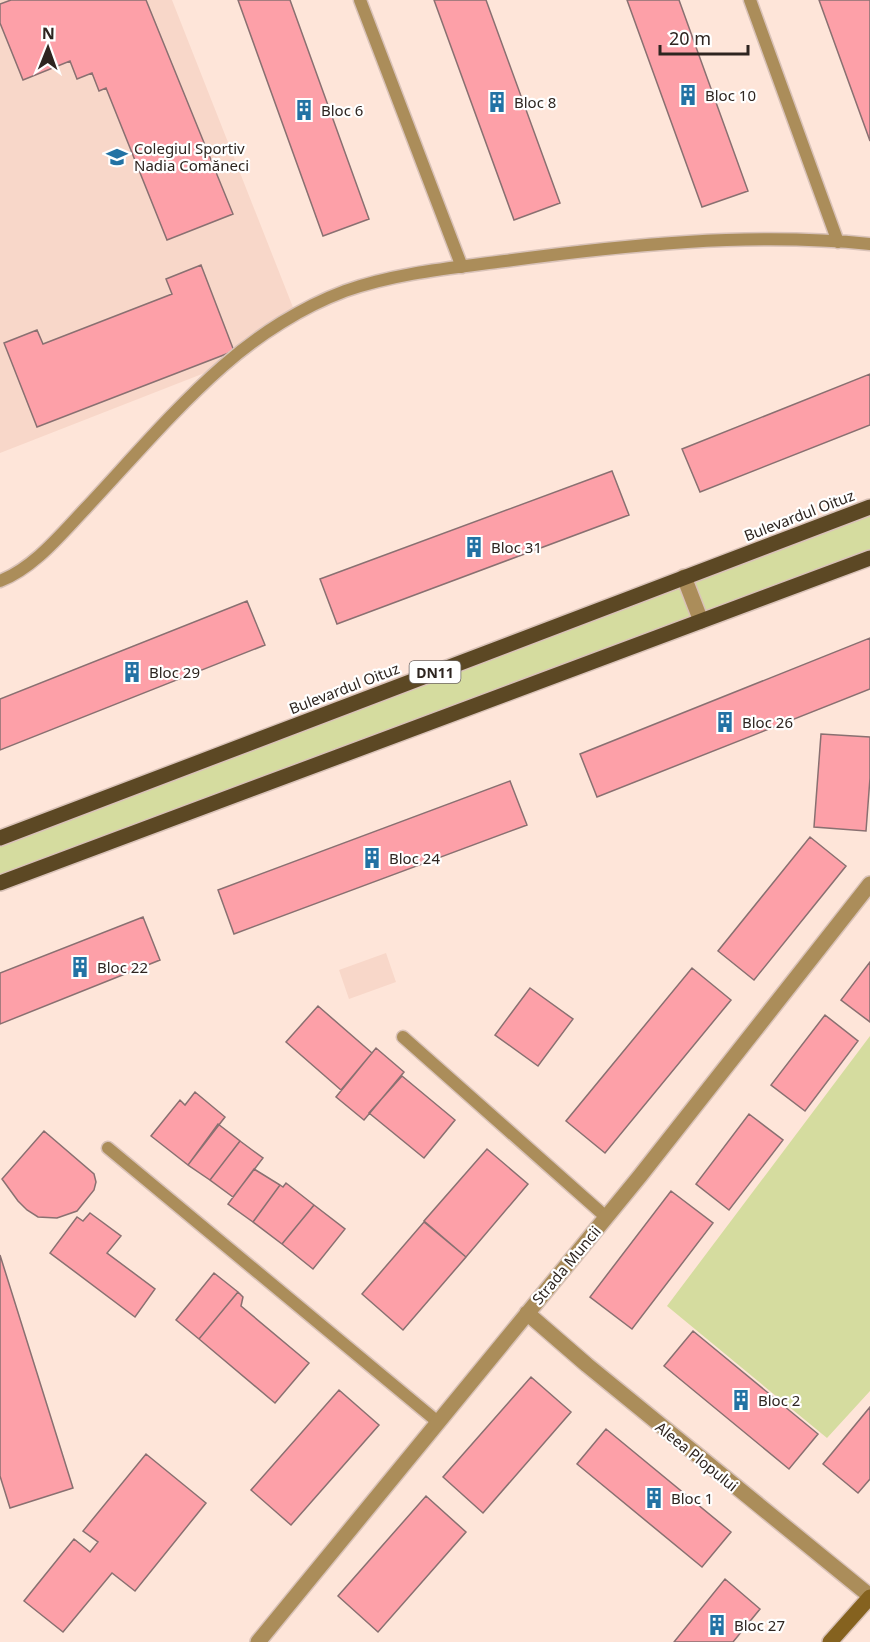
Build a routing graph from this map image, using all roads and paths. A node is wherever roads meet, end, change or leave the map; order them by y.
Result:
1 (360, 0) edge
2 (750, 0) edge
3 (838, 242) junction
4 (870, 244) edge
5 (462, 267) junction
6 (870, 507) edge
7 (870, 558) edge
8 (684, 577) junction
9 (0, 581) edge
10 (701, 621) junction
11 (0, 838) edge
12 (0, 883) edge
13 (870, 884) edge
14 (403, 1037) dead end
15 (108, 1148) dead end
16 (606, 1217) junction
17 (527, 1312) junction
18 (439, 1422) junction
19 (870, 1596) edge
20 (258, 1642) edge
21 (830, 1642) edge

1 - 5 lane
2 - 3 lane
3 - 4 lane
3 - 5 lane
5 - 9 lane
6 - 8 main road, Bulevardul Oituz / DN11
7 - 10 main road
8 - 10 street
8 - 11 main road, Bulevardul Oituz / DN11
10 - 12 main road
13 - 16 street, Strada Muncii
14 - 16 lane
15 - 18 lane
16 - 17 street, Strada Muncii
17 - 18 street, Strada Muncii
17 - 19 street, Aleea Plopului
18 - 20 street, Strada Muncii
19 - 21 street

